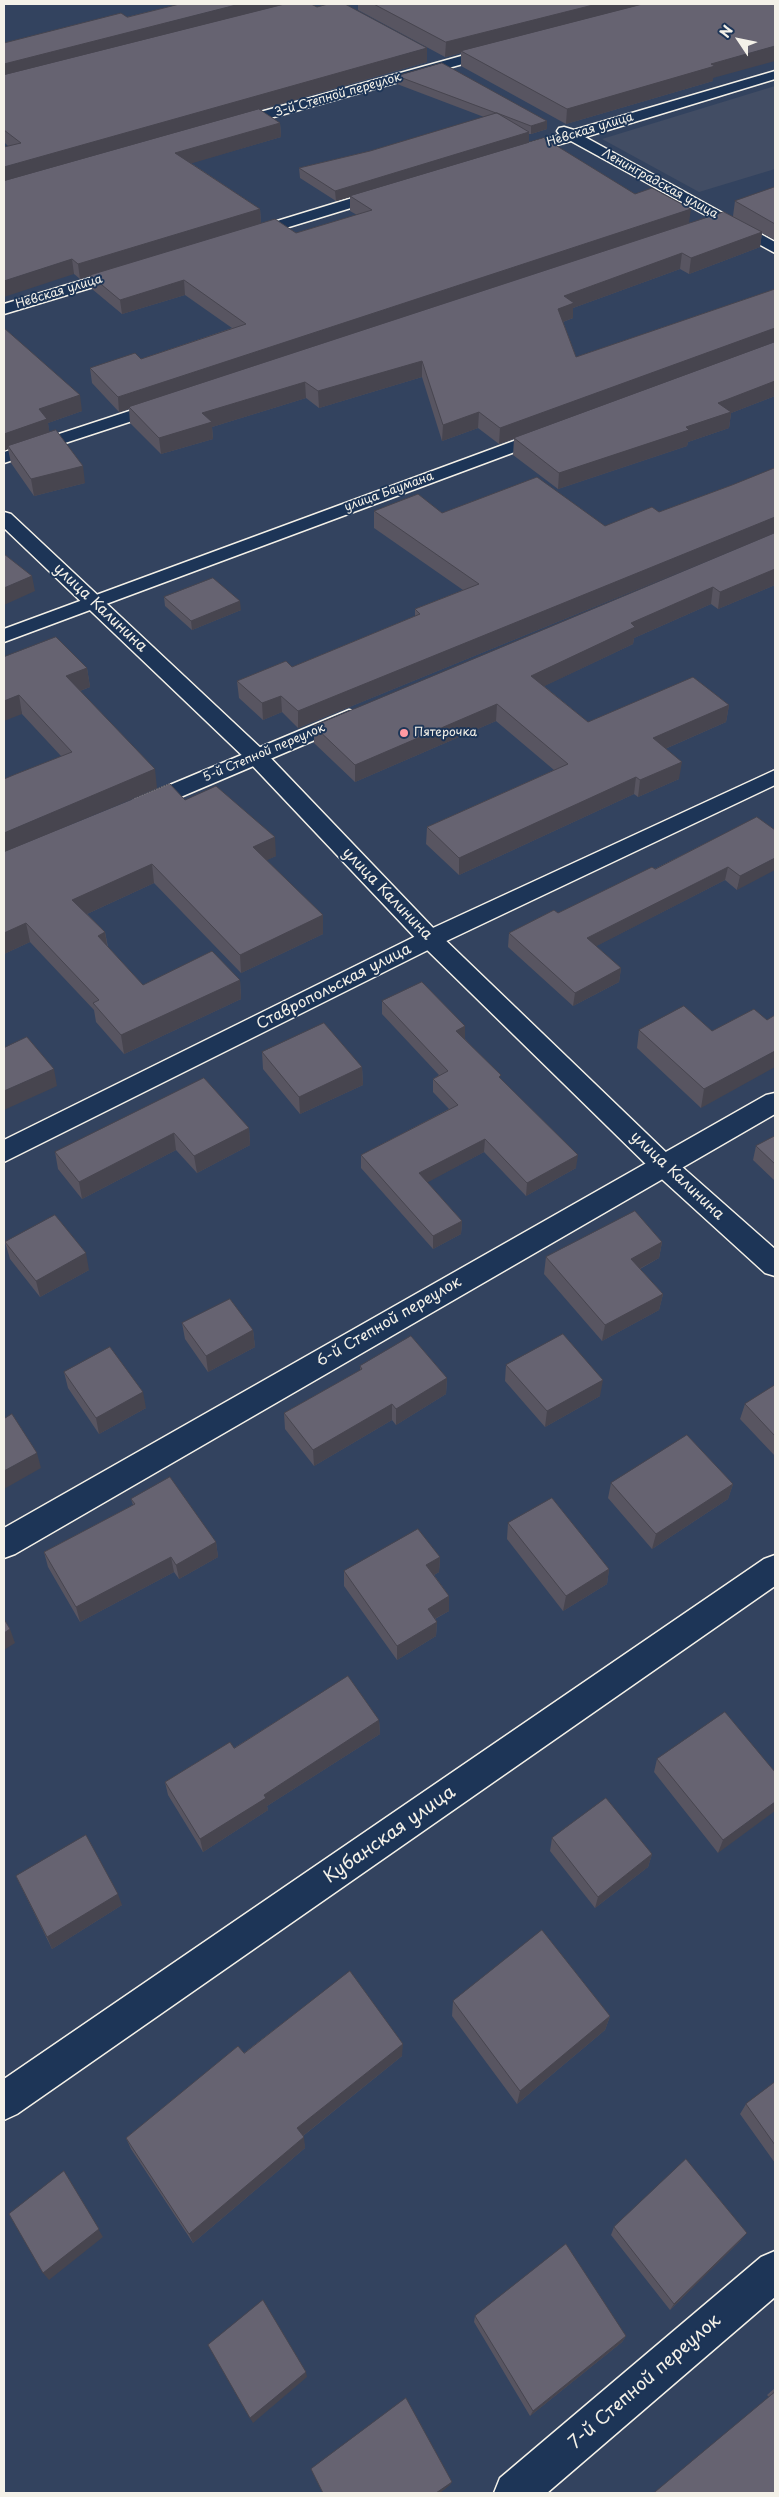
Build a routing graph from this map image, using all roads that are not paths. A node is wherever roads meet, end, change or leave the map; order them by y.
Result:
1 (511, 47) edge
2 (427, 55) edge
3 (444, 64) junction
4 (461, 73) edge
5 (775, 75) edge
6 (550, 123) dead end
7 (214, 130) edge
8 (573, 136) junction
9 (497, 159) edge
10 (402, 188) edge
11 (724, 219) junction
12 (705, 225) edge
13 (231, 240) edge
14 (775, 248) edge
15 (146, 266) edge
16 (4, 309) edge
17 (184, 398) edge
18 (570, 425) edge
19 (4, 458) edge
20 (4, 518) edge
21 (93, 602) junction
22 (4, 636) edge
23 (365, 711) edge
24 (256, 756) junction
25 (775, 777) edge
26 (121, 814) edge
27 (430, 939) junction
28 (775, 1102) edge
29 (4, 1152) edge
30 (662, 1165) junction
31 (775, 1265) edge
32 (4, 1544) edge
33 (775, 1569) edge
34 (4, 2102) edge
35 (775, 2271) edge
36 (515, 2493) edge

1 - 3 street, 3-й Степной переулок
2 - 3 street
3 - 4 street
3 - 7 street, 3-й Степной переулок
5 - 8 street, Невская улица
6 - 8 street, Ленинградская улица
8 - 9 street, Невская улица
8 - 11 street, Ленинградская улица
10 - 13 street
11 - 12 street
11 - 14 street, Ленинградская улица
15 - 16 street, Невская улица
17 - 19 street
18 - 21 street, улица Баумана
20 - 21 street, улица Калинина
21 - 22 street, улица Баумана
21 - 24 street, улица Калинина
23 - 24 street, 5-й Степной переулок
24 - 26 street, 5-й Степной переулок
24 - 27 street, улица Калинина
25 - 27 street, Ставропольская улица
27 - 29 street, Ставропольская улица
27 - 30 street, улица Калинина
28 - 30 street, 6-й Степной переулок
30 - 31 street, улица Калинина
30 - 32 street, 6-й Степной переулок
33 - 34 street, Кубанская улица
35 - 36 street, 7-й Степной переулок

